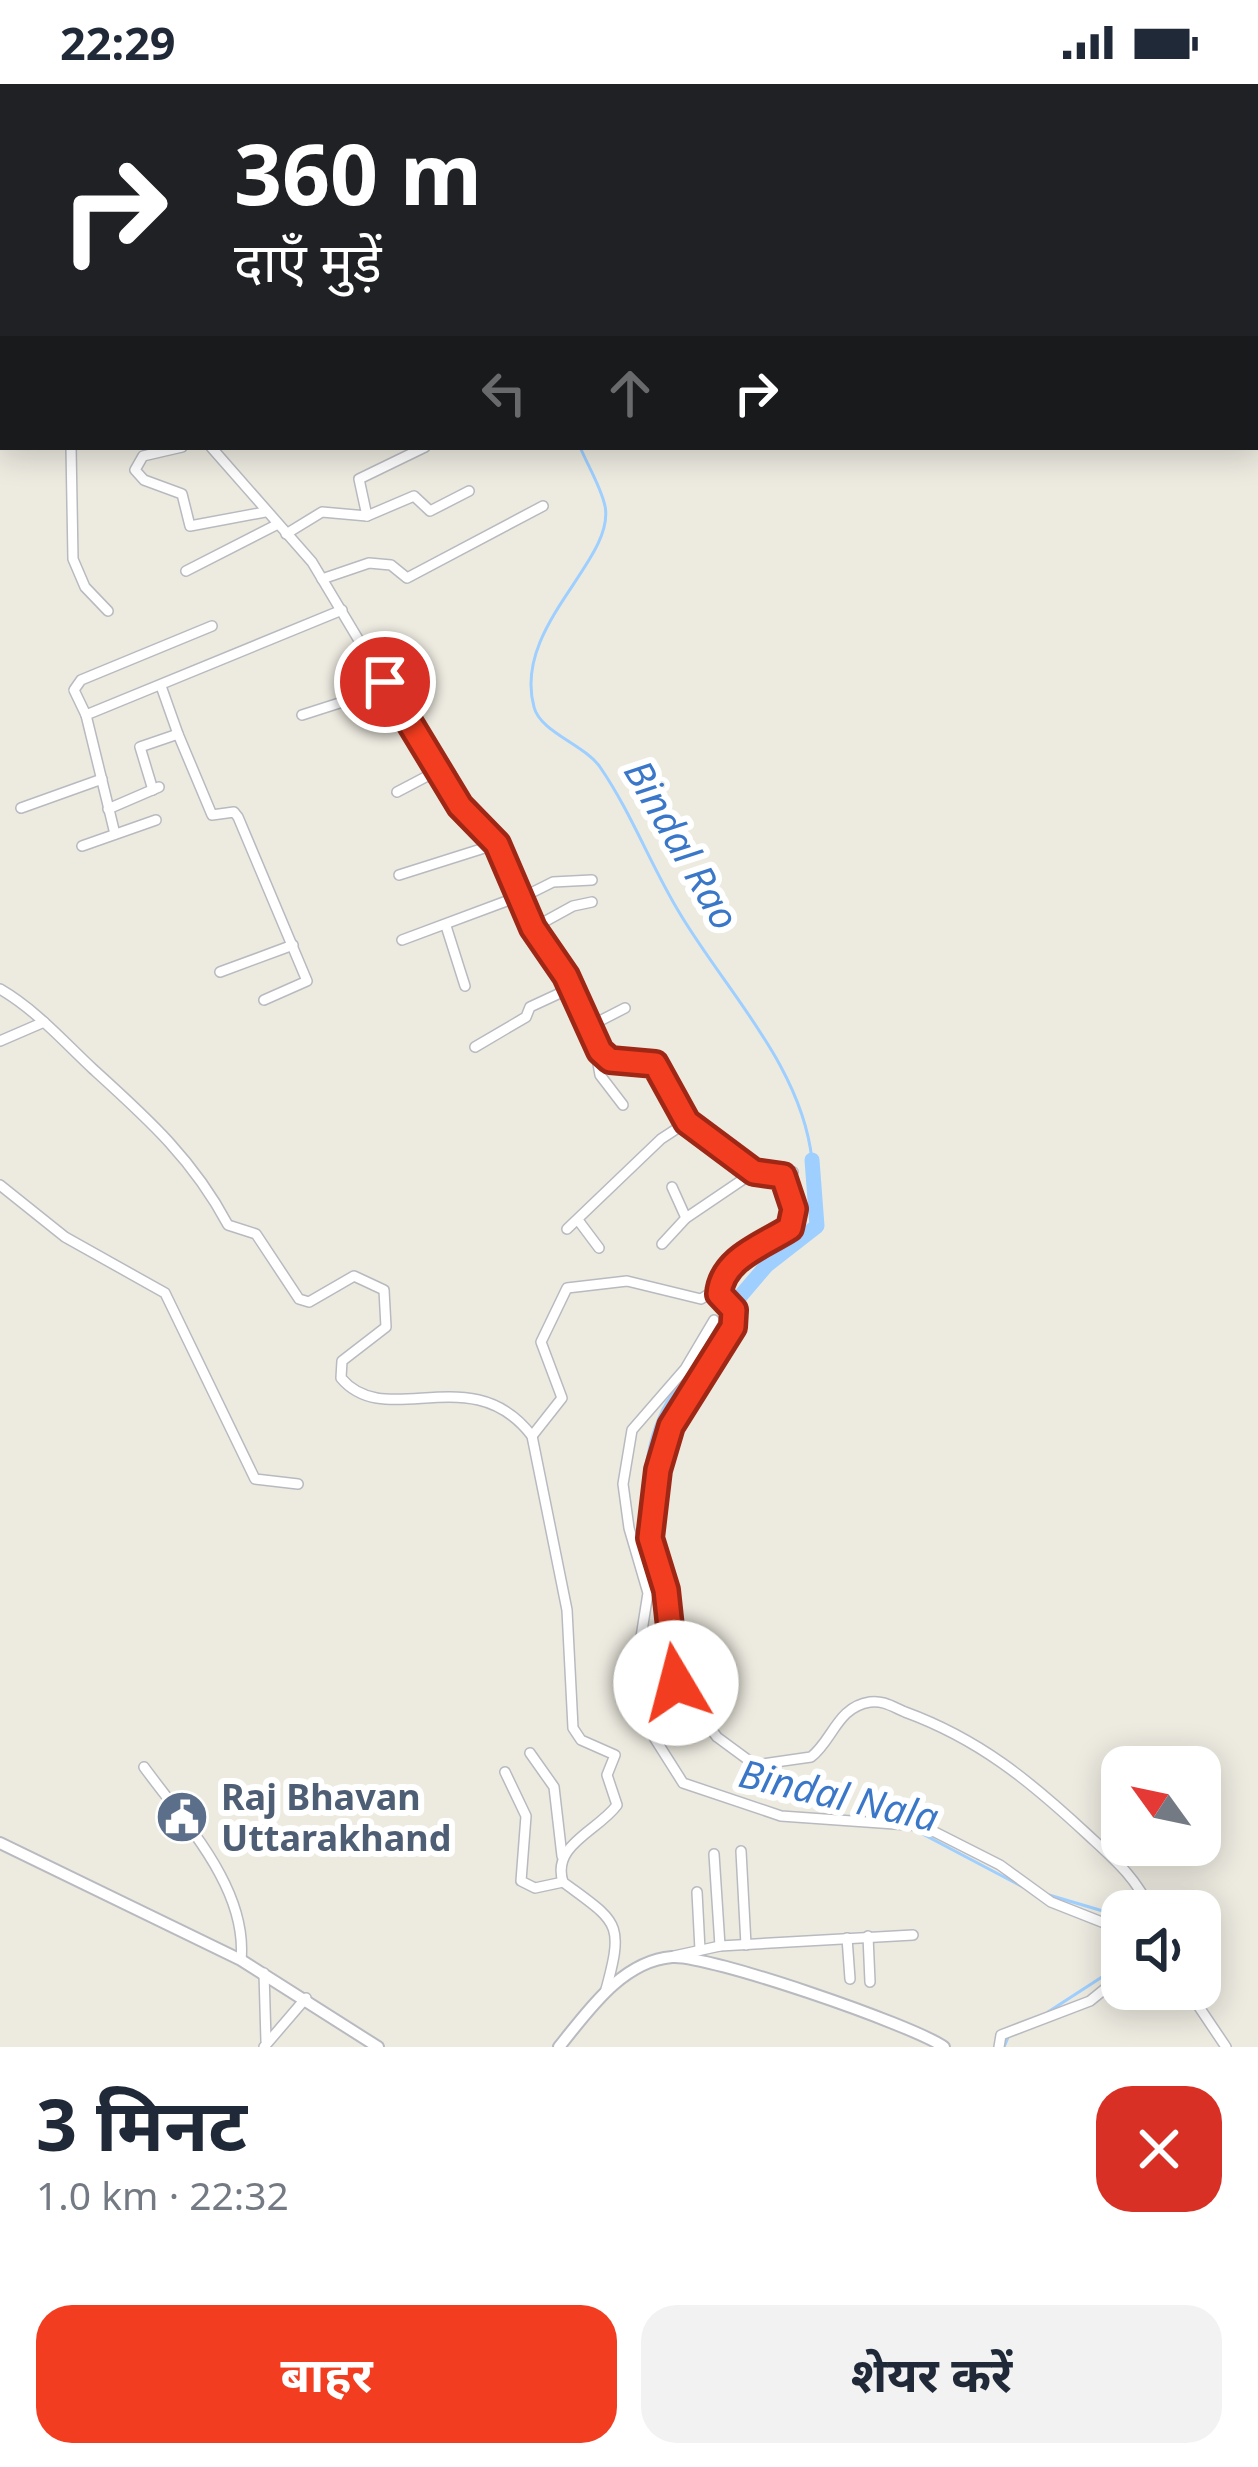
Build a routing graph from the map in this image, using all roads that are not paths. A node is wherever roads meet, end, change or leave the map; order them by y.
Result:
1 (71, 450) edge
2 (169, 450) edge
3 (214, 450) edge
4 (419, 450) edge
5 (469, 491) dead end
6 (543, 506) dead end
7 (266, 512) junction
8 (367, 517) junction
9 (282, 529) junction
10 (186, 571) dead end
11 (322, 579) junction
12 (342, 610) junction
13 (108, 611) dead end
14 (212, 626) dead end
15 (385, 682) junction
16 (161, 686) junction
17 (86, 715) junction
18 (302, 715) dead end
19 (178, 734) junction
20 (437, 771) junction
21 (101, 779) junction
22 (397, 792) dead end
23 (21, 808) dead end
24 (108, 809) junction
25 (156, 820) dead end
26 (116, 834) junction
27 (497, 844) junction
28 (82, 846) dead end
29 (399, 875) dead end
30 (592, 880) dead end
31 (521, 897) junction
32 (592, 902) dead end
33 (446, 926) junction
34 (533, 928) junction
35 (402, 940) dead end
36 (293, 946) junction
37 (220, 972) dead end
38 (465, 986) dead end
39 (571, 988) junction
40 (0, 989) edge
41 (264, 1000) dead end
42 (625, 1008) dead end
43 (44, 1022) junction
44 (586, 1028) junction
45 (0, 1041) edge
46 (595, 1042) junction
47 (475, 1046) dead end
48 (622, 1105) dead end
49 (687, 1122) junction
50 (754, 1172) junction
51 (0, 1185) edge
52 (672, 1187) dead end
53 (686, 1218) junction
54 (578, 1220) junction
55 (568, 1229) dead end
56 (662, 1244) dead end
57 (599, 1248) dead end
58 (719, 1291) junction
59 (714, 1320) dead end
60 (532, 1436) junction
61 (298, 1484) dead end
62 (530, 1754) dead end
63 (144, 1767) dead end
64 (505, 1772) dead end
65 (0, 1843) edge
66 (742, 1851) dead end
67 (714, 1854) dead end
68 (562, 1856) junction
69 (563, 1882) junction
70 (1139, 1890) edge
71 (697, 1892) dead end
72 (1101, 1922) edge
73 (913, 1935) dead end
74 (868, 1936) junction
75 (847, 1938) junction
76 (746, 1945) junction
77 (720, 1946) junction
78 (700, 1950) junction
79 (673, 1956) junction
80 (241, 1960) junction
81 (263, 1973) junction
82 (850, 1979) dead end
83 (870, 1982) dead end
84 (1101, 1992) edge
85 (604, 1993) junction
86 (306, 1998) junction
87 (1201, 2010) edge
88 (265, 2044) edge
89 (378, 2047) edge
90 (559, 2047) edge
91 (944, 2047) edge
92 (999, 2047) edge
93 (1226, 2047) edge

1 - 13 street
2 - 7 street
3 - 7 street
4 - 8 street
5 - 8 street
6 - 11 street
7 - 9 street
8 - 9 street
9 - 10 street
9 - 11 street
11 - 12 street
12 - 15 street
12 - 16 street
14 - 17 street
15 - 18 street
15 - 20 street
16 - 17 street
16 - 19 street
17 - 21 street
19 - 24 street
19 - 36 street
20 - 22 street
20 - 27 street
21 - 23 street
21 - 24 street
24 - 26 street
25 - 26 street
26 - 28 street
27 - 29 street
27 - 31 street
30 - 31 street
31 - 33 street
31 - 34 street
32 - 34 street
33 - 35 street
33 - 38 street
34 - 39 street
36 - 37 street
36 - 41 street
39 - 44 street
39 - 47 street
40 - 43 street
42 - 44 street
43 - 45 street
43 - 60 street
44 - 46 street
46 - 48 street
46 - 49 street
49 - 50 street
49 - 54 street
50 - 53 street
50 - 58 street
51 - 61 street
52 - 53 street
53 - 56 street
54 - 55 street
54 - 57 street
58 - 60 street
58 - 70 street
59 - 72 street
60 - 68 street
62 - 68 street
63 - 80 street
64 - 69 street
65 - 80 street
66 - 76 street
67 - 77 street
68 - 69 street
69 - 85 street
71 - 78 street
73 - 74 street
74 - 75 street
74 - 83 street
75 - 76 street
75 - 82 street
76 - 77 street
77 - 78 street
78 - 79 street
79 - 85 street
79 - 91 street
80 - 81 street
81 - 86 street
81 - 88 street
84 - 92 street
85 - 90 street
86 - 88 street
86 - 89 street
87 - 93 street

